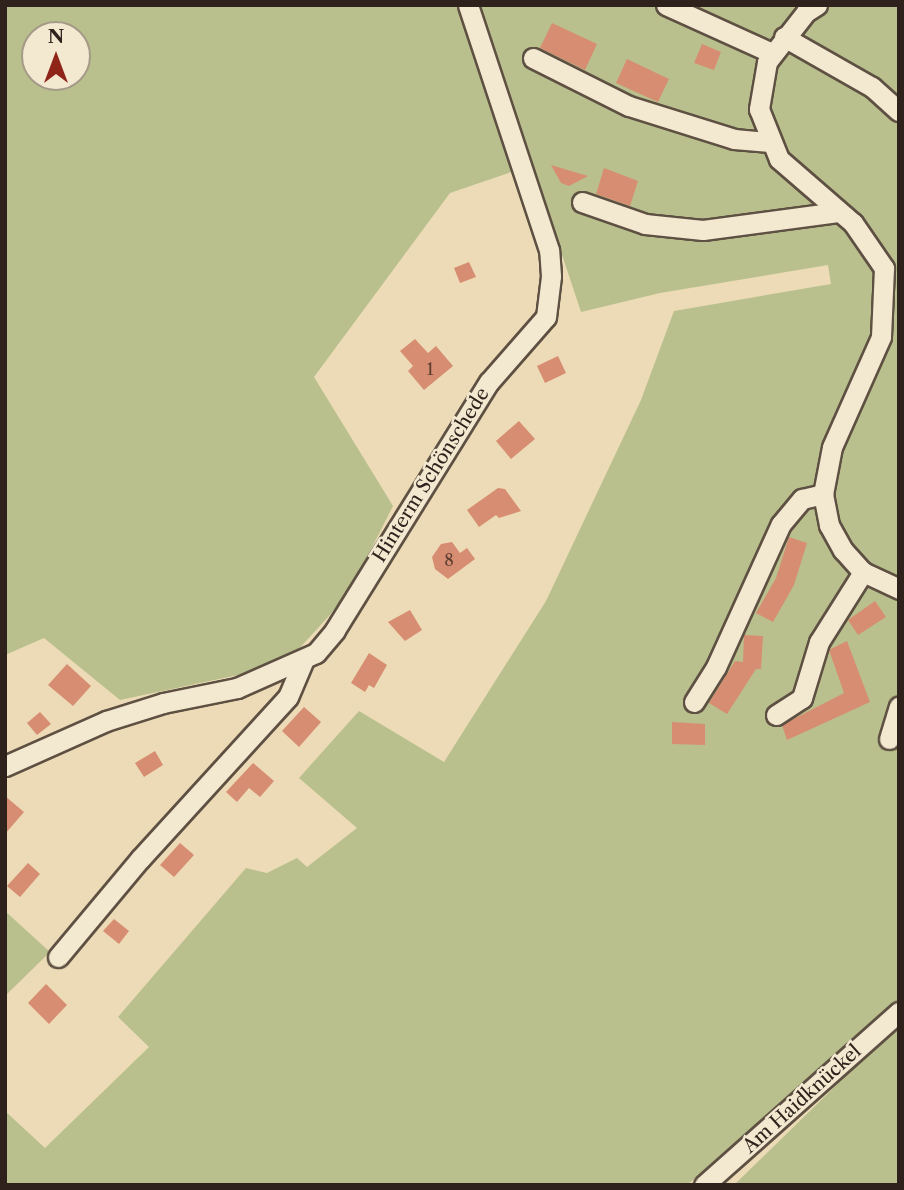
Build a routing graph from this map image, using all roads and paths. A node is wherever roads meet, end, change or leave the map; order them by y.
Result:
1 (468, 5) edge
2 (666, 5) edge
3 (817, 5) edge
4 (784, 37) junction
5 (772, 53) junction
6 (533, 58) dead end
7 (899, 111) edge
8 (770, 142) junction
9 (582, 202) dead end
10 (838, 212) junction
11 (823, 494) junction
12 (863, 572) junction
13 (899, 589) edge
14 (303, 662) junction
15 (694, 702) dead end
16 (899, 707) edge
17 (776, 715) dead end
18 (889, 739) dead end
19 (5, 766) edge
20 (58, 957) dead end
21 (899, 1012) edge
22 (704, 1185) edge

1 - 14 street, Hinterm Schönschede
2 - 5 street
3 - 4 street
4 - 5 street
4 - 7 street
5 - 8 street
6 - 8 street
8 - 10 street
9 - 10 street
10 - 11 street
11 - 12 street
11 - 15 street
12 - 13 street
12 - 17 street
14 - 19 street, Hinterm Schönschede
14 - 20 street, Hinterm Schönschede
16 - 18 street
21 - 22 street, Am Haidknückel

